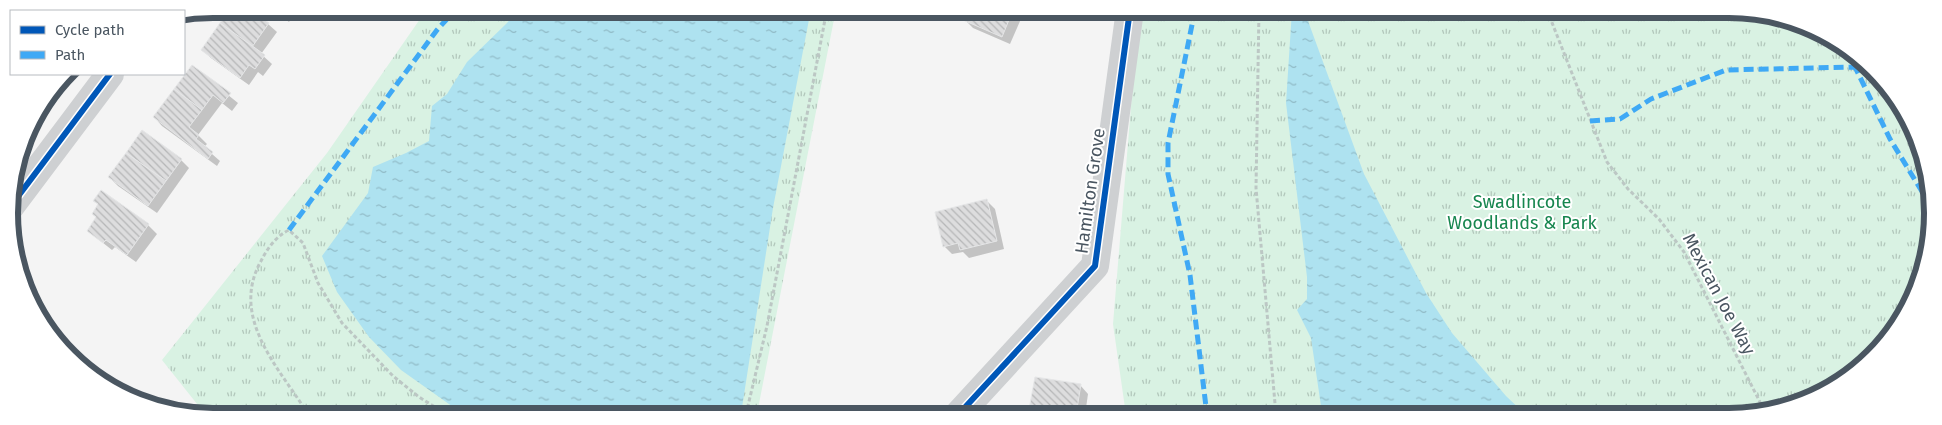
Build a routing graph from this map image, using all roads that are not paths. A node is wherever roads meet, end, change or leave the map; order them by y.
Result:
1 (1129, 18) edge
2 (109, 75) edge
3 (18, 198) edge
4 (964, 408) edge

1 - 4 street, Hamilton Grove
2 - 3 street

